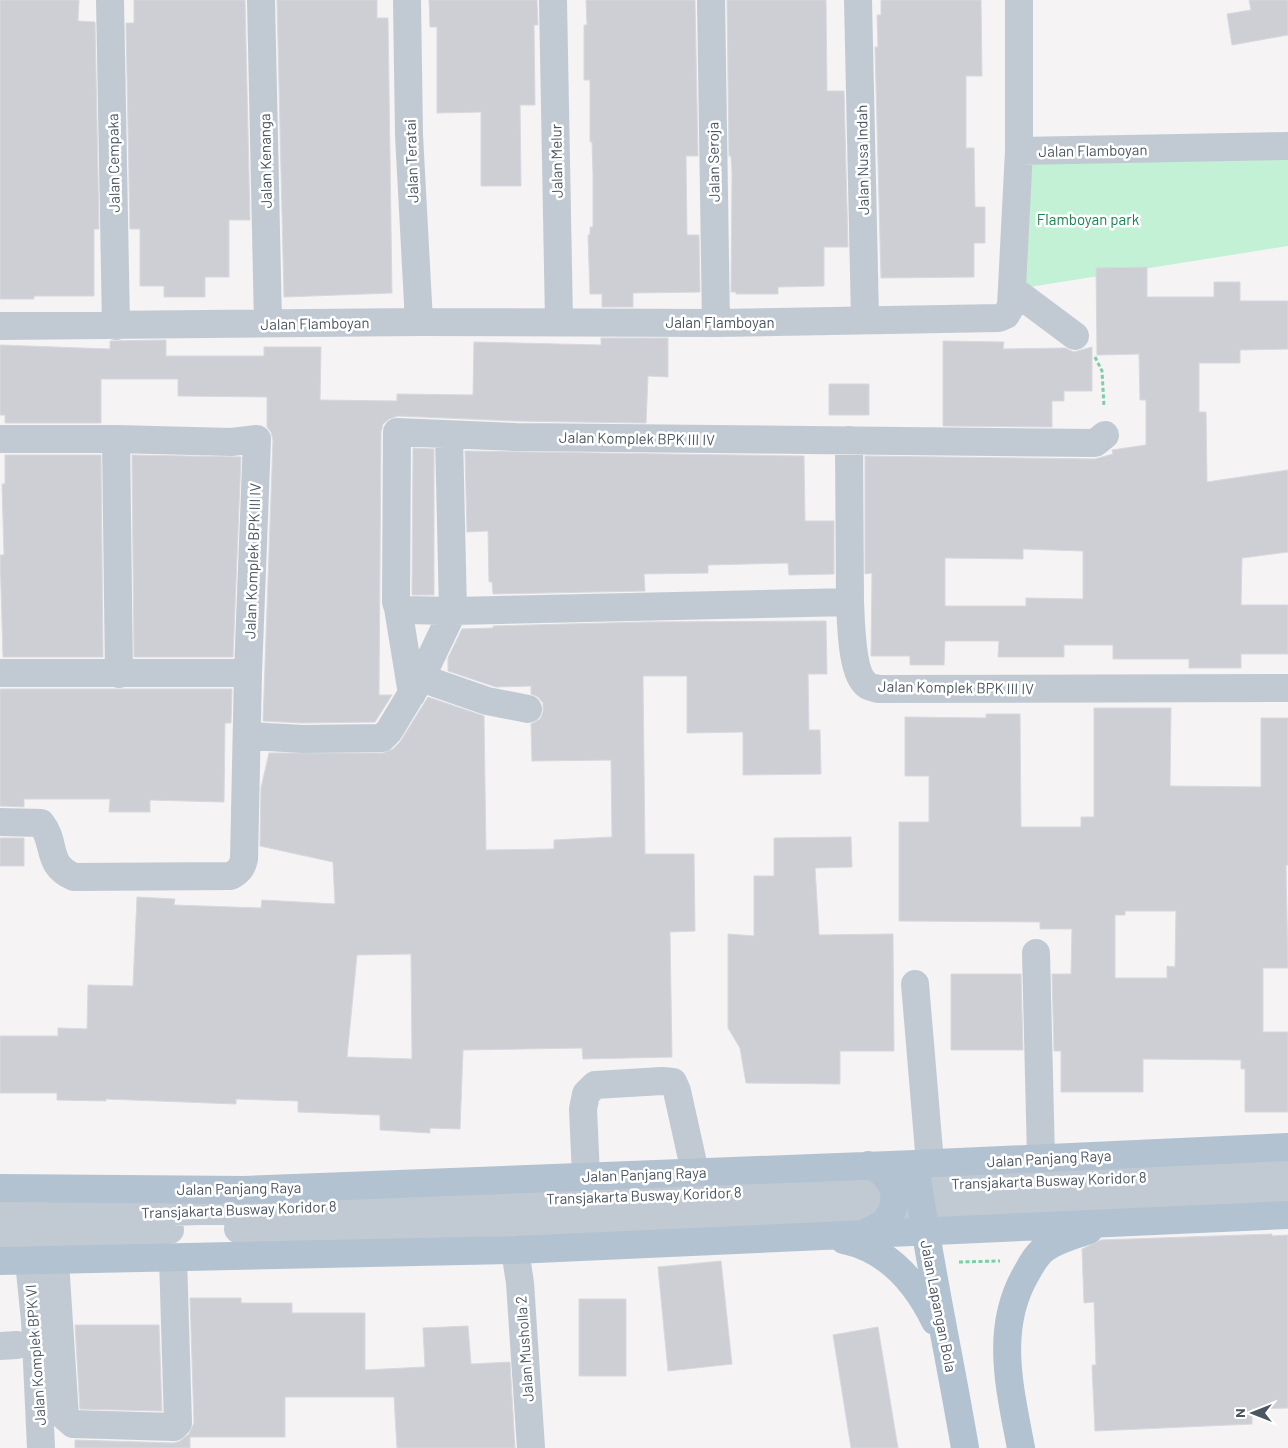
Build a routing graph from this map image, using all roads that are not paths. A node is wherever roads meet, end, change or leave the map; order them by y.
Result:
1 (110, 0) edge
2 (261, 0) edge
3 (407, 0) edge
4 (553, 0) edge
5 (711, 0) edge
6 (858, 0) edge
7 (1019, 0) edge
8 (1288, 146) edge
9 (1020, 151) junction
10 (1012, 289) junction
11 (865, 319) junction
12 (559, 321) junction
13 (419, 322) junction
14 (268, 323) junction
15 (716, 323) junction
16 (0, 326) edge
17 (116, 326) junction
18 (1075, 336) road end
19 (1105, 435) road end
20 (449, 436) junction
21 (116, 438) junction
22 (0, 439) edge
23 (849, 440) junction
24 (850, 602) junction
25 (398, 608) junction
26 (453, 611) junction
27 (0, 673) edge
28 (248, 673) junction
29 (119, 674) junction
30 (416, 686) junction
31 (1288, 688) edge
32 (528, 709) dead end
33 (248, 736) junction
34 (0, 822) edge
35 (1036, 953) dead end
36 (916, 984) dead end
37 (1288, 1147) edge
38 (1041, 1158) junction
39 (1288, 1171) edge
40 (695, 1172) junction
41 (586, 1176) junction
42 (0, 1188) edge
43 (913, 1192) junction
44 (1288, 1193) edge
45 (0, 1211) edge
46 (1288, 1215) edge
47 (1117, 1221) junction
48 (863, 1234) junction
49 (0, 1236) edge
50 (824, 1236) junction
51 (515, 1250) junction
52 (173, 1258) junction
53 (0, 1261) edge
54 (42, 1261) junction
55 (948, 1349) junction
56 (41, 1448) edge
57 (531, 1448) edge
58 (966, 1448) edge
59 (1021, 1448) edge

1 - 17 street, Jalan Cempaka
2 - 14 street, Jalan Kenanga
3 - 13 street, Jalan Teratai
4 - 12 street, Jalan Melur
5 - 15 street, Jalan Seroja
6 - 11 street, Jalan Nusa Indah
7 - 9 street
8 - 9 street, Jalan Flamboyan
9 - 10 street, Jalan Flamboyan
10 - 11 street, Jalan Flamboyan
10 - 18 street
11 - 15 street, Jalan Flamboyan
12 - 13 street, Jalan Flamboyan
12 - 15 street, Jalan Flamboyan
13 - 14 street, Jalan Flamboyan
14 - 17 street, Jalan Flamboyan
16 - 17 street, Jalan Flamboyan
19 - 23 street, Jalan Komplek BPK III IV
20 - 23 street, Jalan Komplek BPK III IV
20 - 25 street, Jalan Komplek BPK III IV
20 - 26 street
21 - 22 street, Jalan Komplek BPK III IV
21 - 28 street, Jalan Komplek BPK III IV
21 - 29 street
23 - 24 street, Jalan Komplek BPK III IV
24 - 26 street
24 - 31 street, Jalan Komplek BPK III IV
25 - 26 street
25 - 30 street
26 - 30 street
27 - 29 street
28 - 29 street
28 - 33 street, Jalan Komplek BPK III IV
30 - 32 street
30 - 33 street
33 - 34 street, Jalan Komplek BPK III IV
35 - 38 street
36 - 43 street
37 - 38 main road, Jalan Panjang Raya
38 - 43 main road, Jalan Panjang Raya
39 - 43 street, Transjakarta Busway Koridor 8
40 - 41 main road, Jalan Panjang Raya
40 - 41 street
40 - 43 main road, Jalan Panjang Raya
41 - 42 main road, Jalan Panjang Raya
43 - 44 street, Transjakarta Busway Koridor 8
43 - 45 street, Transjakarta Busway Koridor 8
43 - 47 main road, Jalan Panjang Raya
43 - 48 main road, Jalan Panjang Raya
43 - 48 main road
43 - 49 street, Transjakarta Busway Koridor 8
43 - 55 main road, Jalan Lapangan Bola
46 - 47 main road, Jalan Panjang Raya
47 - 59 main road
48 - 50 main road, Jalan Panjang Raya
50 - 51 main road, Jalan Panjang Raya
50 - 55 main road
51 - 52 main road, Jalan Panjang Raya
51 - 57 street, Jalan Musholla 2
52 - 54 main road, Jalan Panjang Raya
52 - 54 street
53 - 54 main road, Jalan Panjang Raya
54 - 56 street, Jalan Komplek BPK VI
55 - 58 main road, Jalan Lapangan Bola

